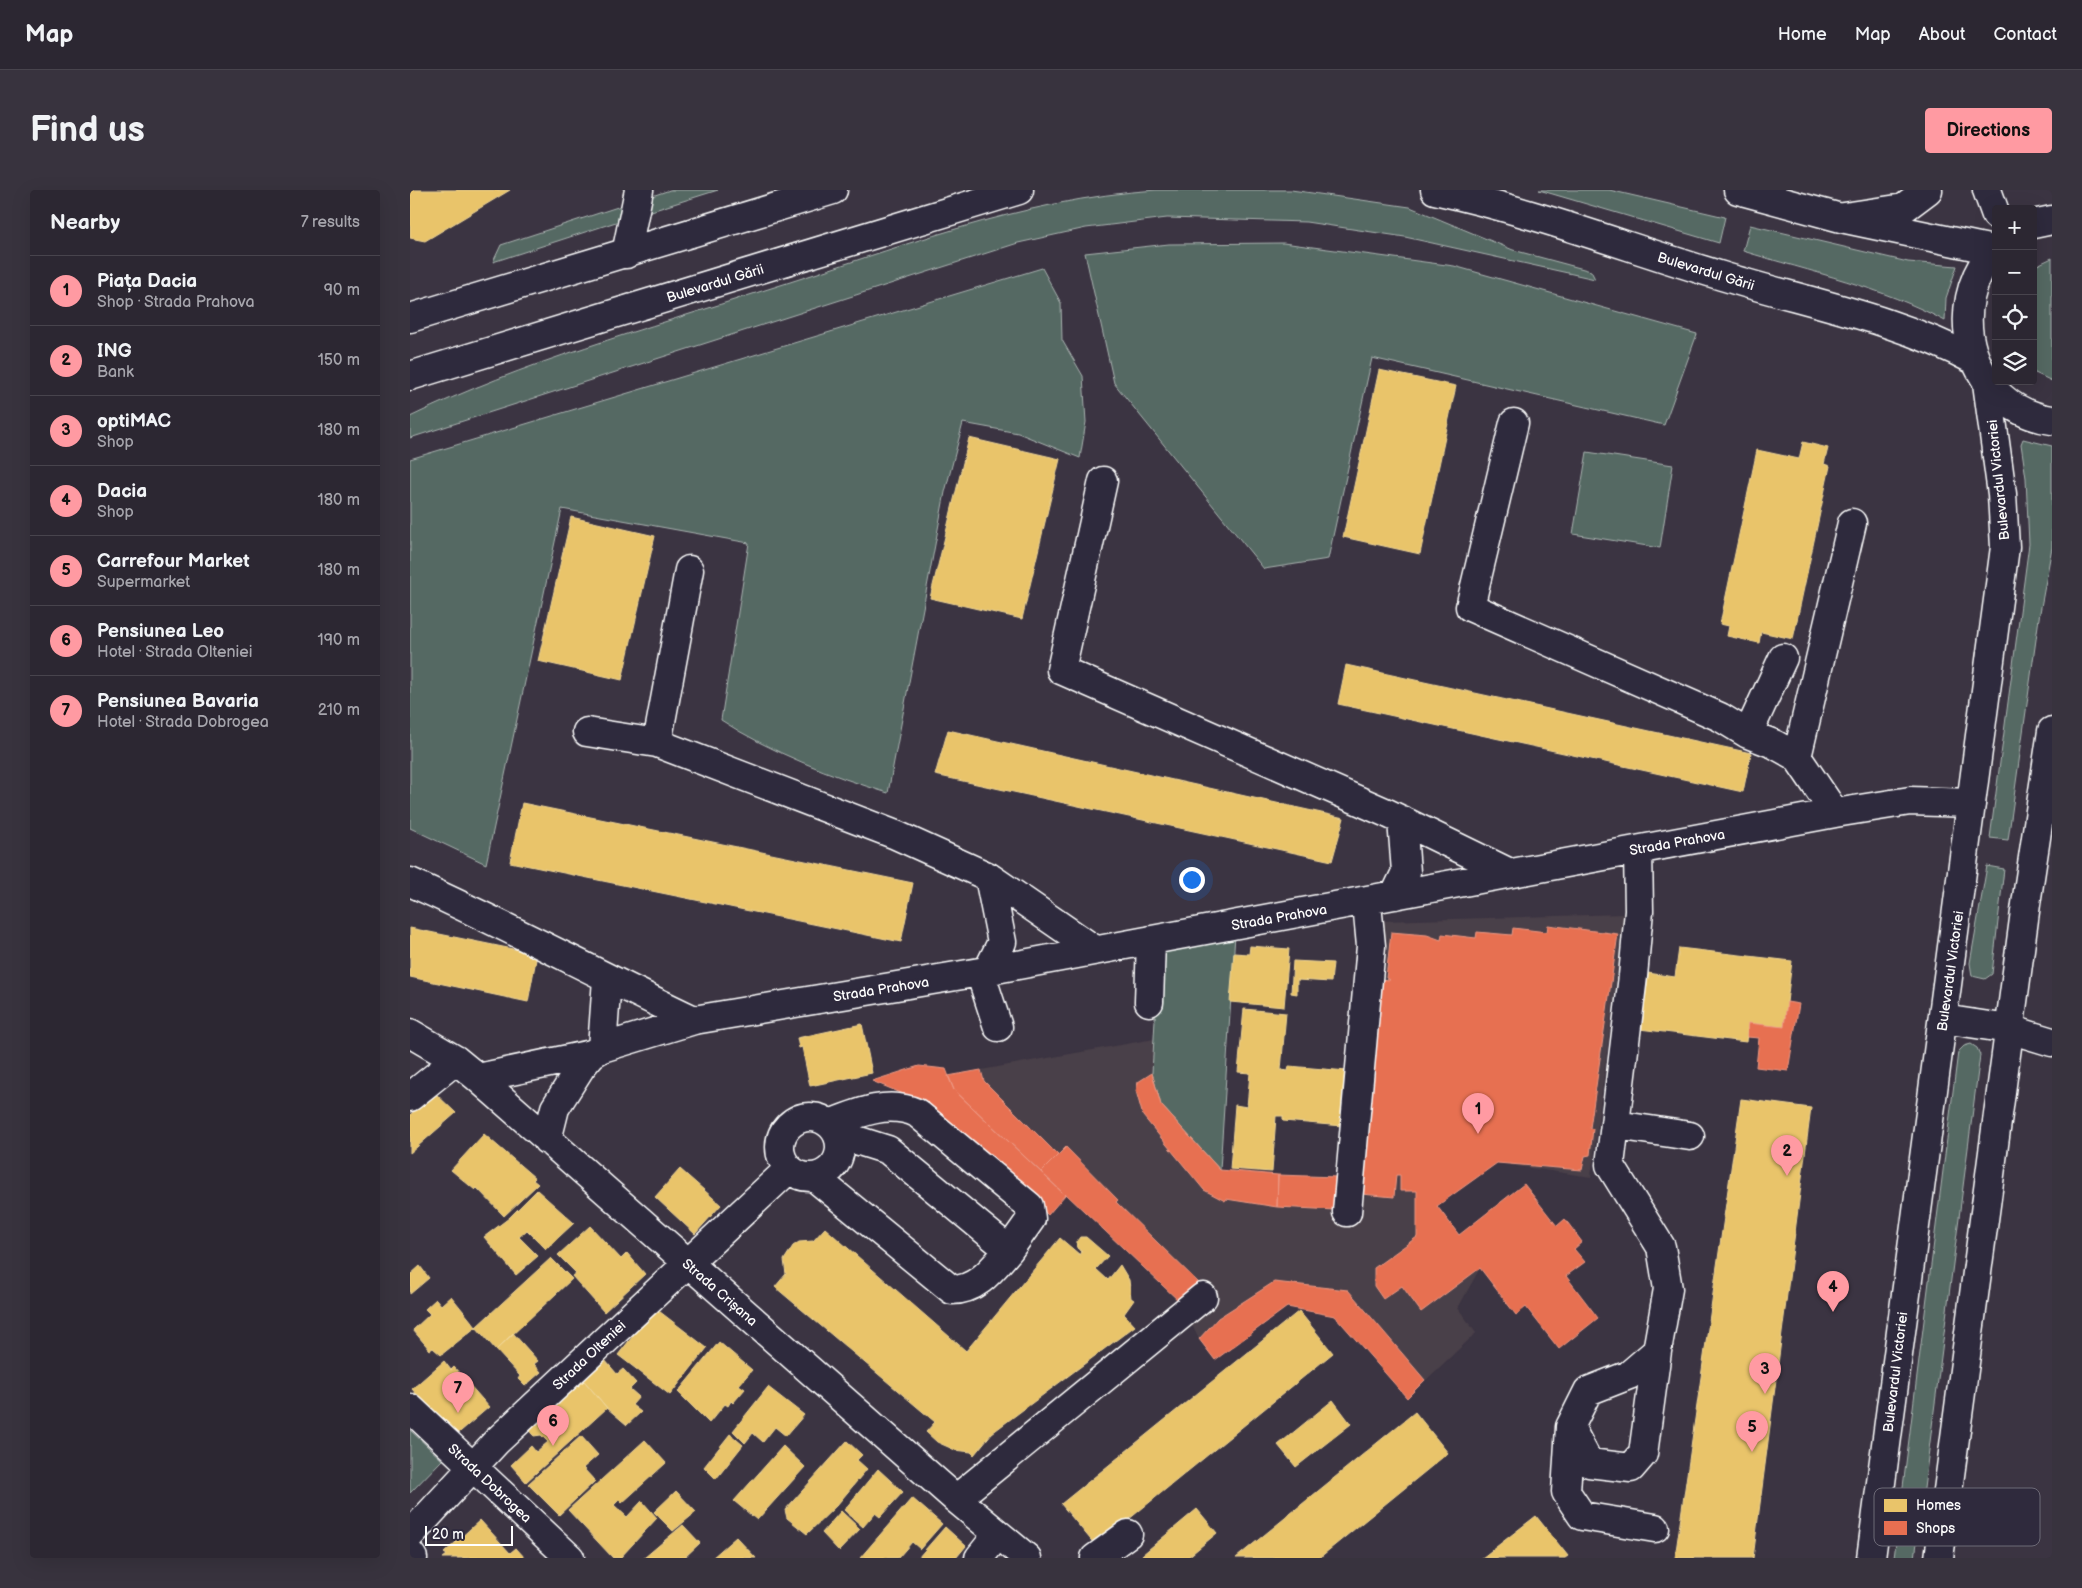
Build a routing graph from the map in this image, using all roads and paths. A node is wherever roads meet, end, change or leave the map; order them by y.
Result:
1 (639, 190) edge
2 (833, 190) edge
3 (1019, 190) edge
4 (1435, 190) edge
5 (1738, 190) edge
6 (1928, 190) edge
7 (1987, 190) edge
8 (1992, 205) edge
9 (1841, 218) junction
10 (2052, 220) edge
11 (2037, 223) edge
12 (1992, 248) edge
13 (1994, 250) edge
14 (626, 254) junction
15 (410, 318) edge
16 (1974, 360) junction
17 (410, 376) edge
18 (1987, 383) junction
19 (2052, 420) edge
20 (1514, 423) dead end
21 (1104, 481) dead end
22 (1852, 523) dead end
23 (689, 570) dead end
24 (1783, 658) dead end
25 (2052, 731) edge
26 (587, 732) dead end
27 (1748, 734) junction
28 (657, 743) junction
29 (1797, 757) junction
30 (1971, 803) junction
31 (1835, 813) junction
32 (1402, 820) junction
33 (1638, 850) junction
34 (1510, 873) junction
35 (989, 878) junction
36 (410, 882) edge
37 (1395, 895) junction
38 (1363, 901) junction
39 (1151, 940) junction
40 (1095, 950) junction
41 (984, 972) junction
42 (607, 979) junction
43 (1149, 1002) dead end
44 (1943, 1019) junction
45 (694, 1020) junction
46 (998, 1028) dead end
47 (2009, 1029) junction
48 (410, 1033) edge
49 (2052, 1042) edge
50 (597, 1051) junction
51 (456, 1060) junction
52 (478, 1078) junction
53 (410, 1097) edge
54 (1616, 1125) junction
55 (834, 1129) junction
56 (1690, 1136) dead end
57 (547, 1140) junction
58 (802, 1173) junction
59 (1347, 1212) dead end
60 (1008, 1250) junction
61 (687, 1263) junction
62 (1203, 1297) dead end
63 (1657, 1351) junction
64 (410, 1408) edge
65 (1570, 1426) junction
66 (474, 1466) junction
67 (1880, 1488) edge
68 (1948, 1488) edge
69 (956, 1499) junction
70 (1655, 1528) dead end
71 (998, 1534) junction
72 (1128, 1534) dead end
73 (410, 1536) edge
74 (1874, 1536) edge
75 (410, 1554) edge
76 (413, 1558) edge
77 (570, 1558) edge
78 (979, 1558) edge
79 (1026, 1558) edge
80 (1096, 1558) edge
81 (1871, 1558) edge

1 - 14 street
2 - 14 street
3 - 17 street, Bulevardul Gării
4 - 16 street, Bulevardul Gării
5 - 9 street
6 - 9 street
7 - 8 street
9 - 12 street
10 - 11 street
13 - 16 street
14 - 15 street
16 - 18 street
18 - 19 street
18 - 30 street, Bulevardul Victoriei
20 - 27 street
21 - 32 street
22 - 29 street
23 - 28 street
24 - 27 street
25 - 47 street
26 - 28 street
27 - 29 street
28 - 35 street
29 - 31 street
30 - 31 street, Strada Prahova
30 - 44 street, Bulevardul Victoriei
31 - 33 street, Strada Prahova
32 - 34 street
32 - 37 street
33 - 34 street, Strada Prahova
33 - 54 street
34 - 37 street, Strada Prahova
35 - 40 street
35 - 41 street
36 - 42 street
37 - 38 street, Strada Prahova
38 - 39 street, Strada Prahova
38 - 59 street
39 - 40 street, Strada Prahova
39 - 43 street
40 - 41 street, Strada Prahova
41 - 45 street, Strada Prahova
41 - 46 street
42 - 45 street
42 - 50 street
44 - 47 street
44 - 67 street, Bulevardul Victoriei
45 - 50 street, Strada Prahova
47 - 49 street
47 - 68 street
48 - 51 street, Strada Crișana
50 - 52 street, Strada Prahova
50 - 57 street
51 - 52 street, Strada Crișana
51 - 53 street
52 - 57 street, Strada Crișana
54 - 56 street
54 - 63 street
55 - 58 street
55 - 58 street
55 - 60 street
55 - 60 street
57 - 61 street, Strada Crișana
58 - 60 street
58 - 61 street, Strada Olteniei
61 - 66 street, Strada Olteniei
61 - 69 street, Strada Crișana
62 - 69 street
63 - 65 street
63 - 65 street
64 - 66 street, Strada Dobrogea
65 - 70 street
66 - 73 street, Strada Olteniei
66 - 77 street, Strada Dobrogea
69 - 71 street, Strada Crișana
71 - 78 street
71 - 79 street, Strada Crișana
72 - 80 street
74 - 81 street, Bulevardul Victoriei
75 - 76 street

